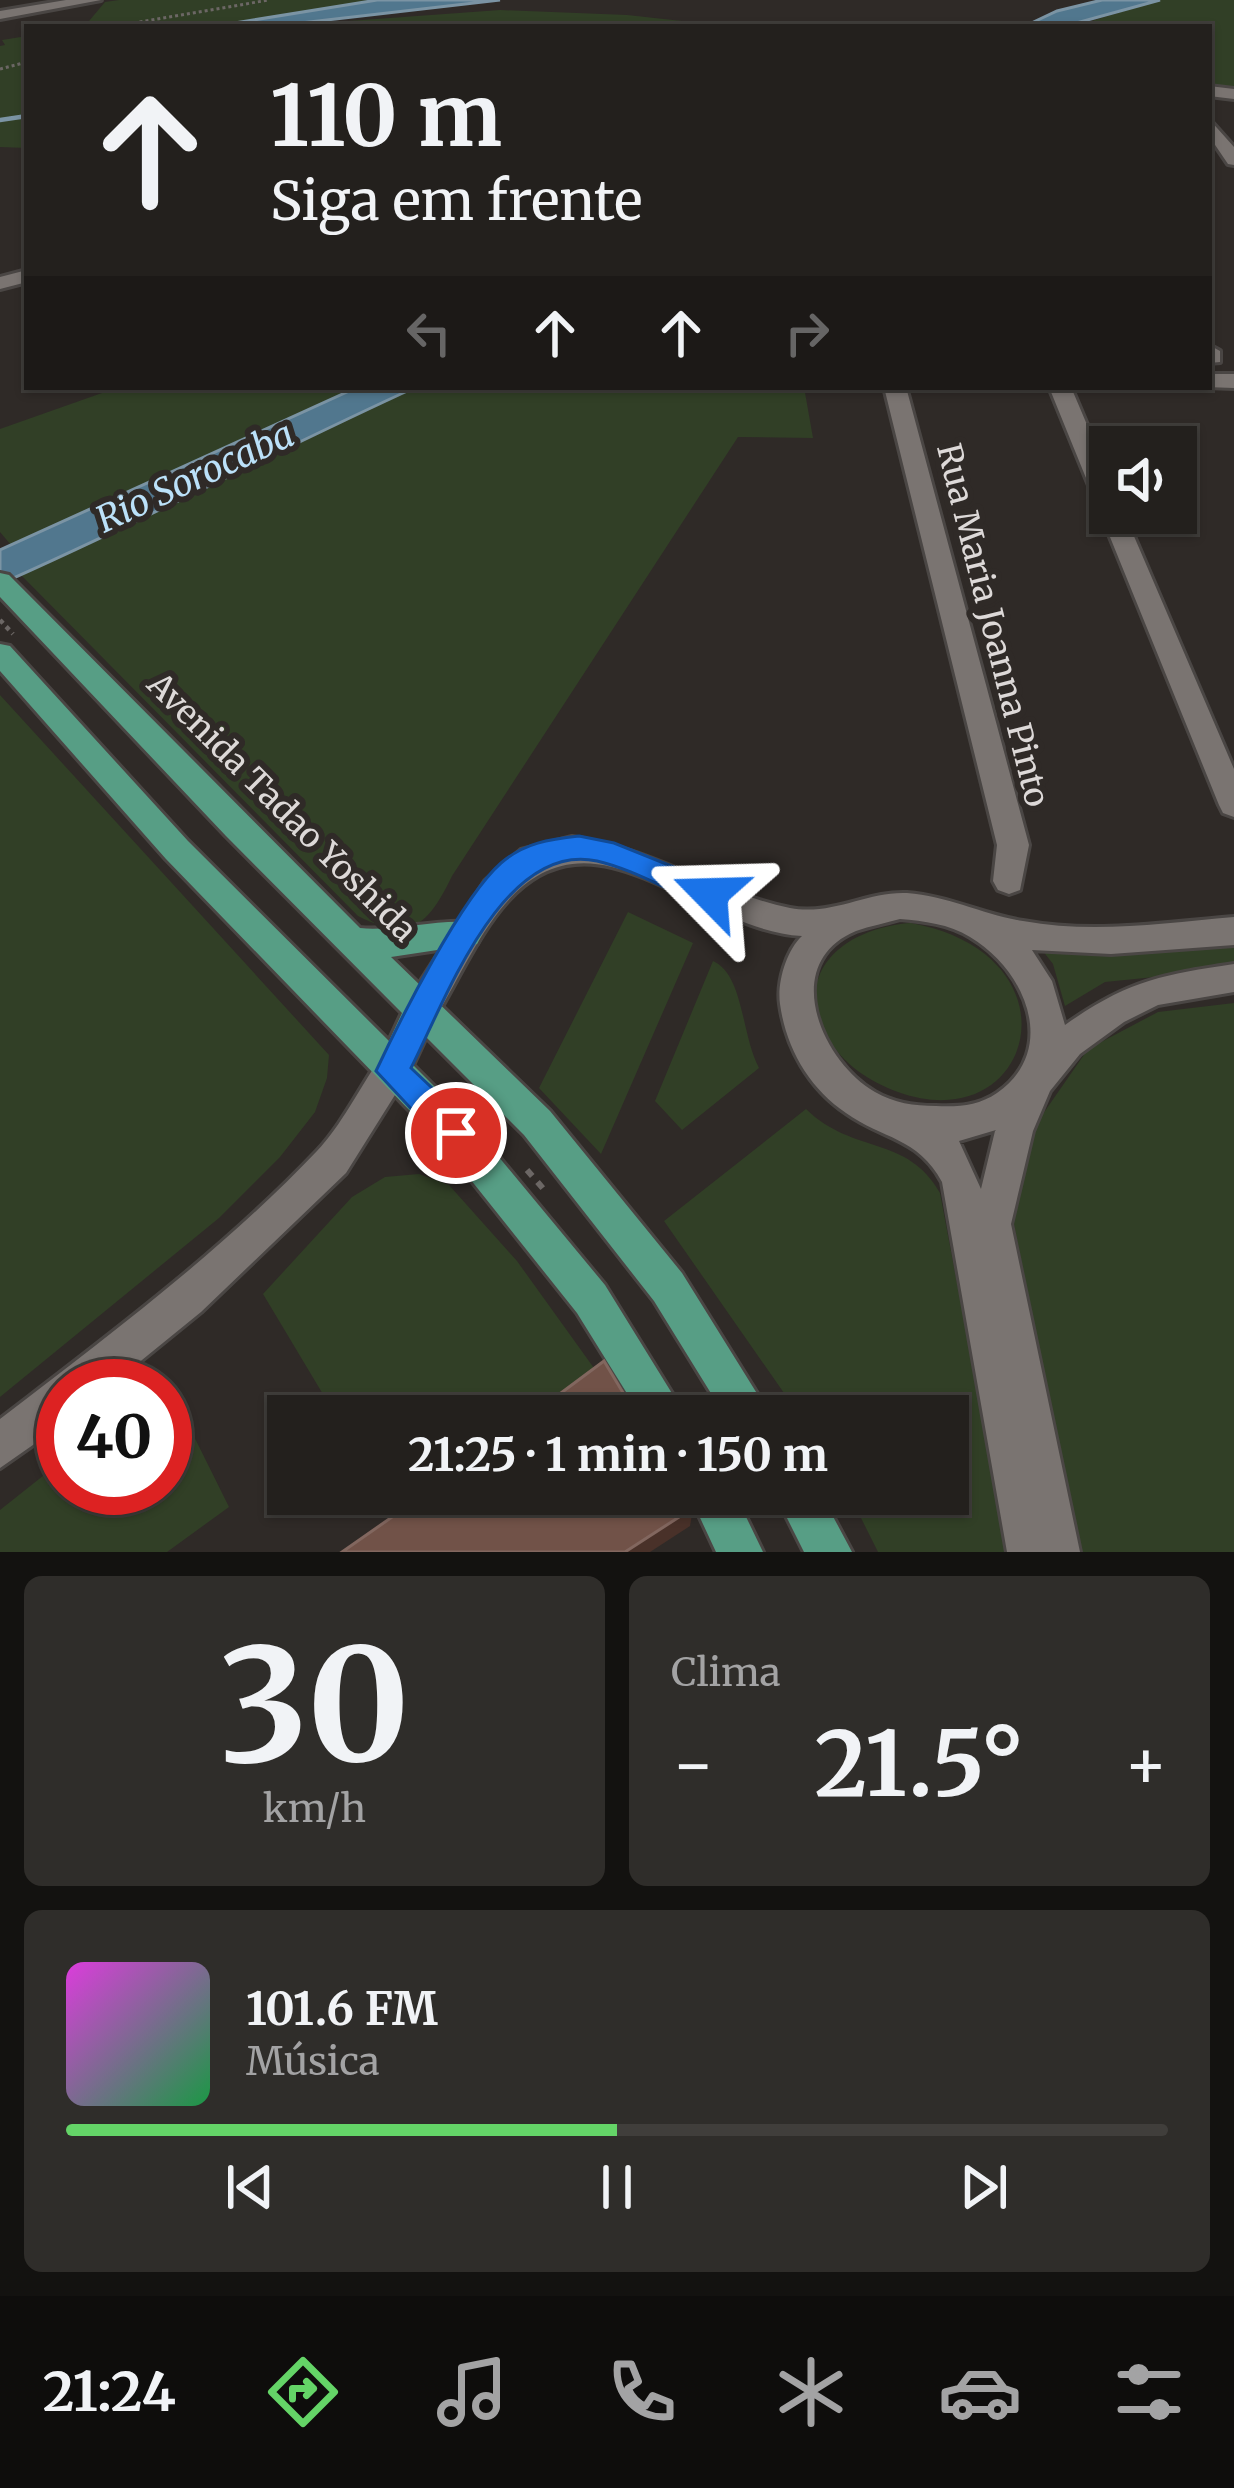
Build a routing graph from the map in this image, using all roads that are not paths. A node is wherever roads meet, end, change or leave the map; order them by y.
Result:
1 (45, 0) edge
2 (70, 0) edge
3 (90, 1) edge
4 (27, 10) junction
5 (0, 15) edge
6 (1212, 128) edge
7 (1234, 160) edge
8 (896, 390) edge
9 (1061, 390) edge
10 (1089, 457) edge
11 (1121, 534) edge
12 (0, 581) edge
13 (10, 665) edge
14 (1234, 805) edge
15 (1009, 881) dead end
16 (967, 920) junction
17 (839, 922) junction
18 (1234, 931) edge
19 (465, 934) junction
20 (349, 939) junction
21 (1234, 978) edge
22 (422, 1009) junction
23 (392, 1071) junction
24 (1037, 1080) junction
25 (904, 1121) junction
26 (110, 1359) edge
27 (652, 1395) edge
28 (737, 1395) edge
29 (36, 1418) edge
30 (0, 1446) edge
31 (722, 1515) edge
32 (809, 1515) edge
33 (740, 1552) edge
34 (829, 1552) edge
35 (1030, 1552) edge
36 (1057, 1552) edge

1 - 4 street
2 - 3 street
3 - 4 street
4 - 5 street
6 - 7 street
8 - 15 street, Rua Maria Joanna Pinto
9 - 10 street
11 - 14 street
12 - 20 main road, Avenida Tadao Yoshida
13 - 23 main road
16 - 17 street
16 - 18 street
16 - 24 street
17 - 19 street
17 - 25 street
19 - 20 main road
19 - 22 street
20 - 22 main road, Avenida Tadao Yoshida
21 - 24 street
22 - 23 main road
22 - 28 main road, Avenida Tadao Yoshida
23 - 26 street
23 - 27 main road
24 - 25 street
24 - 36 street
25 - 35 street
29 - 30 street
31 - 33 main road
32 - 34 main road

